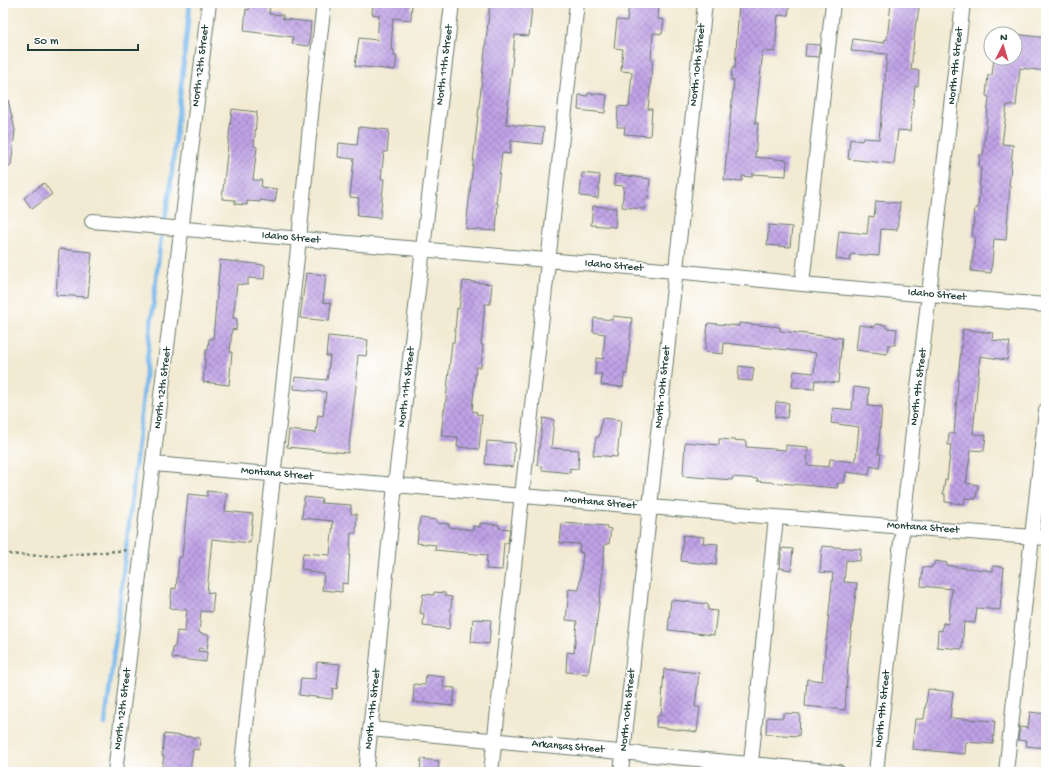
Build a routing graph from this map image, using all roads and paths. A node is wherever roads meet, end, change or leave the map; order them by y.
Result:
1 (209, 3) edge
2 (324, 3) edge
3 (452, 3) edge
4 (577, 3) edge
5 (705, 3) edge
6 (833, 3) edge
7 (963, 3) edge
8 (92, 222) dead end
9 (182, 228) junction
10 (299, 239) junction
11 (423, 250) junction
12 (549, 261) junction
13 (676, 271) junction
14 (802, 284) junction
15 (930, 294) junction
16 (1046, 305) edge
17 (1046, 410) edge
18 (154, 464) junction
19 (274, 474) junction
20 (395, 485) junction
21 (522, 495) junction
22 (650, 507) junction
23 (776, 517) junction
24 (903, 526) junction
25 (1032, 537) junction
26 (1046, 538) edge
27 (143, 549) junction
28 (3, 553) edge
29 (370, 729) junction
30 (494, 740) junction
31 (623, 753) junction
32 (751, 768) edge
33 (116, 772) edge
34 (241, 772) edge
35 (366, 772) edge
36 (491, 772) edge
37 (621, 772) edge
38 (838, 772) edge
39 (876, 772) edge
40 (1006, 772) edge

1 - 9 street, North 12th Street
2 - 10 street
3 - 11 street, North 11th Street
4 - 12 street
5 - 13 street, North 10th Street
6 - 14 street
7 - 15 street, North 9th Street
8 - 9 street, Idaho Street
9 - 10 street, Idaho Street
9 - 18 street, North 12th Street
10 - 11 street, Idaho Street
10 - 19 street
11 - 12 street, Idaho Street
11 - 20 street, North 11th Street
12 - 13 street, Idaho Street
12 - 21 street
13 - 14 street, Idaho Street
13 - 22 street, North 10th Street
14 - 15 street, Idaho Street
15 - 16 street, Idaho Street
15 - 24 street, North 9th Street
17 - 25 street
18 - 19 street, Montana Street
18 - 27 street, North 12th Street
19 - 20 street, Montana Street
19 - 34 street
20 - 21 street, Montana Street
20 - 29 street, North 11th Street
21 - 22 street, Montana Street
21 - 30 street
22 - 23 street, Montana Street
22 - 31 street, North 10th Street
23 - 24 street, Montana Street
23 - 32 street
24 - 25 street, Montana Street
24 - 39 street, North 9th Street
25 - 26 street, Montana Street
25 - 40 street
27 - 28 path
27 - 33 street, North 12th Street
29 - 30 street, Arkansas Street
29 - 35 street, North 11th Street
30 - 31 street, Arkansas Street
30 - 36 street
31 - 32 street, Arkansas Street
31 - 37 street, North 10th Street
32 - 38 street, Arkansas Street

